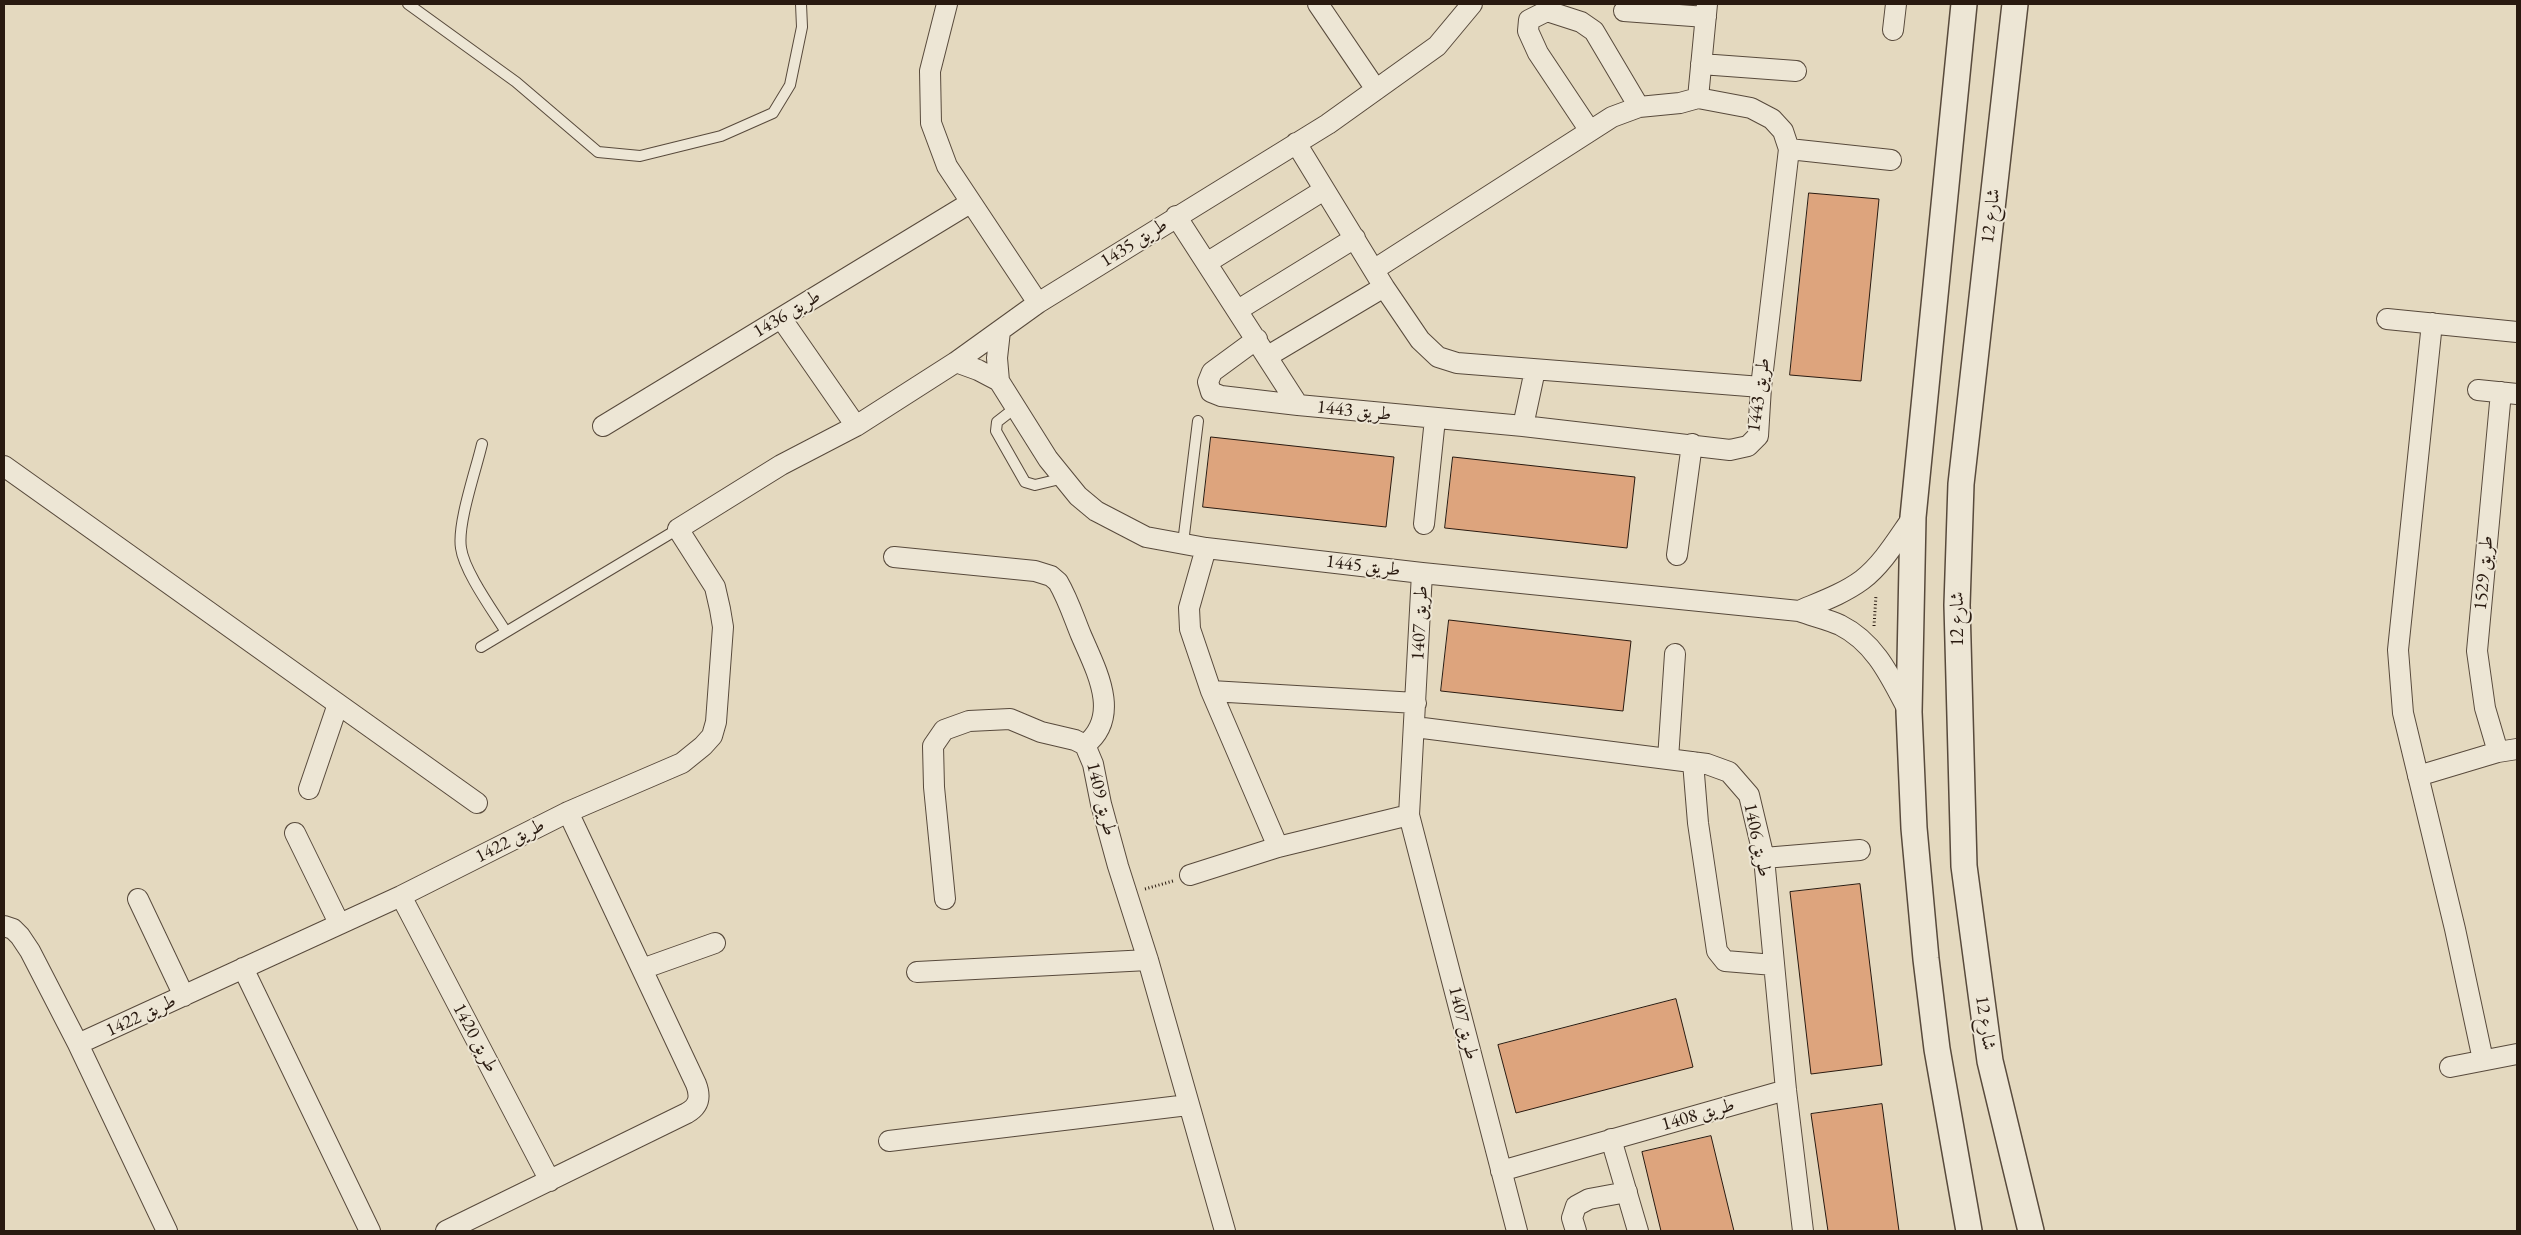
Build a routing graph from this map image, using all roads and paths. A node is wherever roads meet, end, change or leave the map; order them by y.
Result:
1 (408, 4) edge
2 (801, 4) edge
3 (947, 4) edge
4 (1318, 4) edge
5 (1472, 4) edge
6 (1896, 4) edge
7 (1964, 4) edge
8 (2015, 4) edge
9 (1624, 11) dead end
10 (1706, 11) edge
11 (1893, 30) dead end
12 (1701, 64) junction
13 (1796, 71) dead end
14 (1375, 88) junction
15 (1698, 98) junction
16 (1639, 107) junction
17 (1590, 131) junction
18 (1296, 143) junction
19 (1789, 149) junction
20 (1891, 160) dead end
21 (1324, 190) junction
22 (970, 202) junction
23 (1176, 216) junction
24 (1355, 238) junction
25 (1208, 262) junction
26 (1375, 269) junction
27 (1384, 287) junction
28 (1038, 303) junction
29 (1238, 310) junction
30 (781, 318) junction
31 (2387, 318) dead end
32 (2432, 323) junction
33 (1000, 331) junction
34 (2517, 332) edge
35 (1257, 339) junction
36 (1268, 356) junction
37 (956, 362) junction
38 (1535, 370) junction
39 (999, 381) junction
40 (1761, 387) junction
41 (2478, 390) dead end
42 (2509, 393) edge
43 (1298, 405) junction
44 (1015, 408) junction
45 (1435, 419) junction
46 (1198, 421) dead end
47 (603, 426) dead end
48 (856, 426) junction
49 (1523, 426) junction
50 (482, 444) dead end
51 (1692, 444) junction
52 (4, 466) edge
53 (1064, 478) junction
54 (1913, 516) junction
55 (1424, 524) dead end
56 (678, 529) junction
57 (1183, 543) junction
58 (1206, 548) junction
59 (1677, 555) dead end
60 (894, 557) dead end
61 (1877, 565) junction
62 (1422, 573) junction
63 (1799, 611) junction
64 (506, 632) junction
65 (481, 647) dead end
66 (1872, 649) junction
67 (1675, 654) dead end
68 (1211, 691) junction
69 (1416, 703) junction
70 (338, 704) junction
71 (1909, 712) junction
72 (1414, 727) junction
73 (1085, 745) junction
74 (2508, 750) edge
75 (1668, 760) junction
76 (1694, 762) junction
77 (2418, 776) junction
78 (309, 789) dead end
79 (477, 803) dead end
80 (568, 812) junction
81 (1409, 815) junction
82 (294, 832) dead end
83 (1278, 847) junction
84 (1860, 850) dead end
85 (1764, 858) junction
86 (1190, 876) joint
87 (1128, 895) junction
88 (401, 896) junction
89 (138, 899) dead end
90 (944, 899) dead end
91 (339, 923) junction
92 (12, 931) edge
93 (715, 943) dead end
94 (1148, 960) junction
95 (1774, 965) junction
96 (243, 968) junction
97 (642, 969) junction
98 (917, 972) dead end
99 (184, 996) junction
100 (78, 1044) junction
101 (2517, 1054) edge
102 (2483, 1060) junction
103 (2450, 1067) dead end
104 (1786, 1090) junction
105 (1188, 1105) junction
106 (1611, 1139) junction
107 (889, 1141) dead end
108 (1501, 1171) junction
109 (550, 1181) junction
110 (1626, 1192) junction
111 (167, 1231) edge
112 (370, 1231) edge
113 (446, 1231) edge
114 (1225, 1231) edge
115 (1517, 1231) edge
116 (1576, 1231) edge
117 (1638, 1231) edge
118 (1803, 1231) edge
119 (1969, 1231) edge
120 (2031, 1231) edge

1 - 2 lane
3 - 22 street
4 - 14 street
5 - 14 street, طريق 1435
6 - 11 street
7 - 54 street
8 - 120 street, شارع 12
9 - 10 street
10 - 12 street
12 - 13 street
12 - 15 street
14 - 18 street, طريق 1435
15 - 16 street
15 - 19 street
16 - 17 street
16 - 17 street
17 - 26 street
18 - 21 street
18 - 23 street, طريق 1435
19 - 20 street
19 - 40 street, طريق 1443
21 - 24 street
21 - 25 street
22 - 28 street
22 - 30 street, طريق 1436
23 - 25 street, طريق 1443
23 - 28 street, طريق 1435
24 - 26 street
24 - 29 street
25 - 29 street, طريق 1443
26 - 27 street
27 - 36 street
27 - 38 street
28 - 33 street, طريق 1435
29 - 35 street, طريق 1443
30 - 47 street, طريق 1436
30 - 48 street
31 - 32 street
32 - 34 street
32 - 77 street
33 - 37 street, طريق 1435
33 - 39 street, طريق 1445
35 - 36 street, طريق 1443
35 - 43 street
36 - 43 street, طريق 1443
37 - 39 street
37 - 48 street, طريق 1435
38 - 40 street
38 - 49 street
39 - 44 street, طريق 1445
40 - 51 street, طريق 1443
41 - 42 street, طريق 1529
42 - 74 street, طريق 1529
43 - 45 street, طريق 1443
44 - 53 street, طريق 1445
44 - 53 lane
45 - 49 street, طريق 1443
45 - 55 street
46 - 57 lane
48 - 56 street, طريق 1435
49 - 51 street, طريق 1443
50 - 64 lane
51 - 59 street
52 - 70 street
53 - 57 street, طريق 1445
54 - 61 street, طريق 1445
54 - 71 street
56 - 64 lane
56 - 80 street, طريق 1422
57 - 58 street, طريق 1445
58 - 62 street, طريق 1445
58 - 68 street
60 - 73 street
61 - 63 street, طريق 1445
61 - 66 path
62 - 63 street, طريق 1445
62 - 69 street, طريق 1407
63 - 66 street, طريق 1445
64 - 65 lane
66 - 71 street, طريق 1445
67 - 75 street
68 - 69 street
68 - 83 street
69 - 72 street, طريق 1407
70 - 78 street
70 - 79 street
71 - 119 street
72 - 75 street, طريق 1406
72 - 81 street, طريق 1407
73 - 87 street, طريق 1409
73 - 90 street, طريق 1409
74 - 77 street
75 - 76 street, طريق 1406
76 - 85 street, طريق 1406
76 - 95 street
77 - 102 street
80 - 88 street, طريق 1422
80 - 97 street
81 - 83 street
81 - 108 street, طريق 1407
82 - 91 street
83 - 86 street
84 - 85 street
85 - 95 street, طريق 1406
86 - 87 path
87 - 94 street, طريق 1409
88 - 91 street, طريق 1422
88 - 109 street, طريق 1420
89 - 99 street
91 - 96 street, طريق 1422
92 - 100 street
93 - 97 street
94 - 98 street
94 - 105 street, طريق 1409
95 - 104 street, طريق 1406
96 - 99 street, طريق 1422
96 - 112 street
97 - 109 street
99 - 100 street, طريق 1422
100 - 111 street
101 - 102 street
102 - 103 street
104 - 106 street, طريق 1408
104 - 118 street, طريق 1406
105 - 107 street
105 - 114 street, طريق 1409
106 - 108 street, طريق 1408
106 - 110 street
108 - 115 street, طريق 1407
109 - 113 street
110 - 116 street
110 - 117 street

